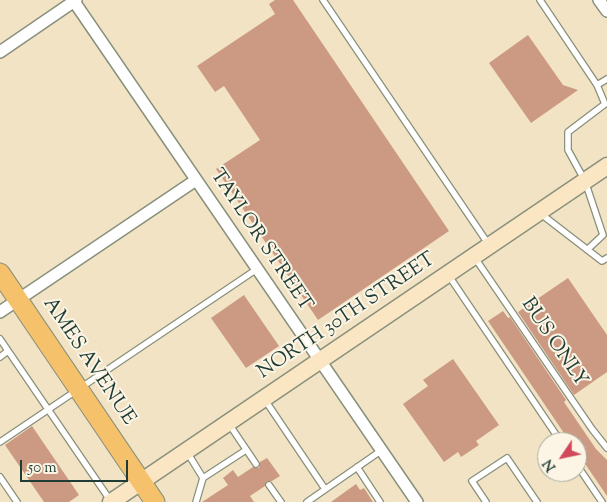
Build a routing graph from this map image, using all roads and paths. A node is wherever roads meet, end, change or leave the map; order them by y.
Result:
1 (75, 0) edge
2 (323, 0) edge
3 (540, 0) edge
4 (599, 0) edge
5 (607, 11) edge
6 (0, 52) edge
7 (607, 79) edge
8 (598, 85) junction
9 (607, 166) edge
10 (196, 180) junction
11 (585, 181) junction
12 (539, 213) junction
13 (490, 246) junction
14 (588, 250) junction
15 (474, 256) junction
16 (607, 258) edge
17 (257, 269) junction
18 (0, 273) edge
19 (447, 274) junction
20 (18, 300) junction
21 (0, 312) edge
22 (0, 339) edge
23 (8, 351) junction
24 (0, 357) edge
25 (320, 361) junction
26 (78, 389) junction
27 (264, 398) junction
28 (48, 409) junction
29 (228, 423) junction
30 (554, 432) edge
31 (0, 442) edge
32 (607, 448) edge
33 (246, 450) junction
34 (382, 450) junction
35 (186, 451) junction
36 (256, 464) dead end
37 (357, 467) junction
38 (0, 477) edge
39 (203, 478) junction
40 (587, 480) edge
41 (141, 482) junction
42 (269, 485) dead end
43 (325, 489) junction
44 (310, 501) edge
45 (17, 502) edge
46 (111, 502) edge
47 (154, 502) edge
48 (196, 502) edge
49 (281, 502) edge
50 (380, 502) edge
51 (417, 502) edge
52 (486, 502) edge
53 (537, 502) edge
54 (602, 502) edge

1 - 6 street
1 - 10 street, TAYLOR STREET
2 - 13 lane
3 - 8 lane
4 - 5 street
7 - 8 lane
8 - 11 lane
9 - 11 main road, NORTH 30TH STREET
10 - 17 street, TAYLOR STREET
10 - 20 street
11 - 12 main road, NORTH 30TH STREET
11 - 14 lane
12 - 13 main road, NORTH 30TH STREET
12 - 14 lane
13 - 15 main road, NORTH 30TH STREET
14 - 16 lane
15 - 19 main road, NORTH 30TH STREET
15 - 32 lane, BUS ONLY
17 - 25 street, TAYLOR STREET
17 - 26 lane
18 - 20 main road, AMES AVENUE
19 - 25 main road, NORTH 30TH STREET
19 - 30 lane
20 - 21 street
20 - 26 main road, AMES AVENUE
22 - 23 lane
23 - 24 lane
23 - 28 lane
25 - 27 main road, NORTH 30TH STREET
25 - 34 street, TAYLOR STREET
26 - 28 lane
26 - 41 main road, AMES AVENUE
27 - 29 main road, NORTH 30TH STREET
27 - 43 lane
28 - 31 lane
28 - 46 lane
29 - 33 lane
29 - 35 main road, NORTH 30TH STREET
33 - 36 lane
33 - 39 lane
34 - 37 lane
34 - 51 street, TAYLOR STREET
35 - 39 lane
35 - 41 main road, NORTH 30TH STREET
37 - 43 lane
37 - 50 lane
38 - 45 lane
39 - 48 lane
40 - 54 lane
41 - 46 main road, NORTH 30TH STREET
41 - 47 main road, AMES AVENUE
42 - 49 lane
43 - 44 lane
52 - 53 lane

